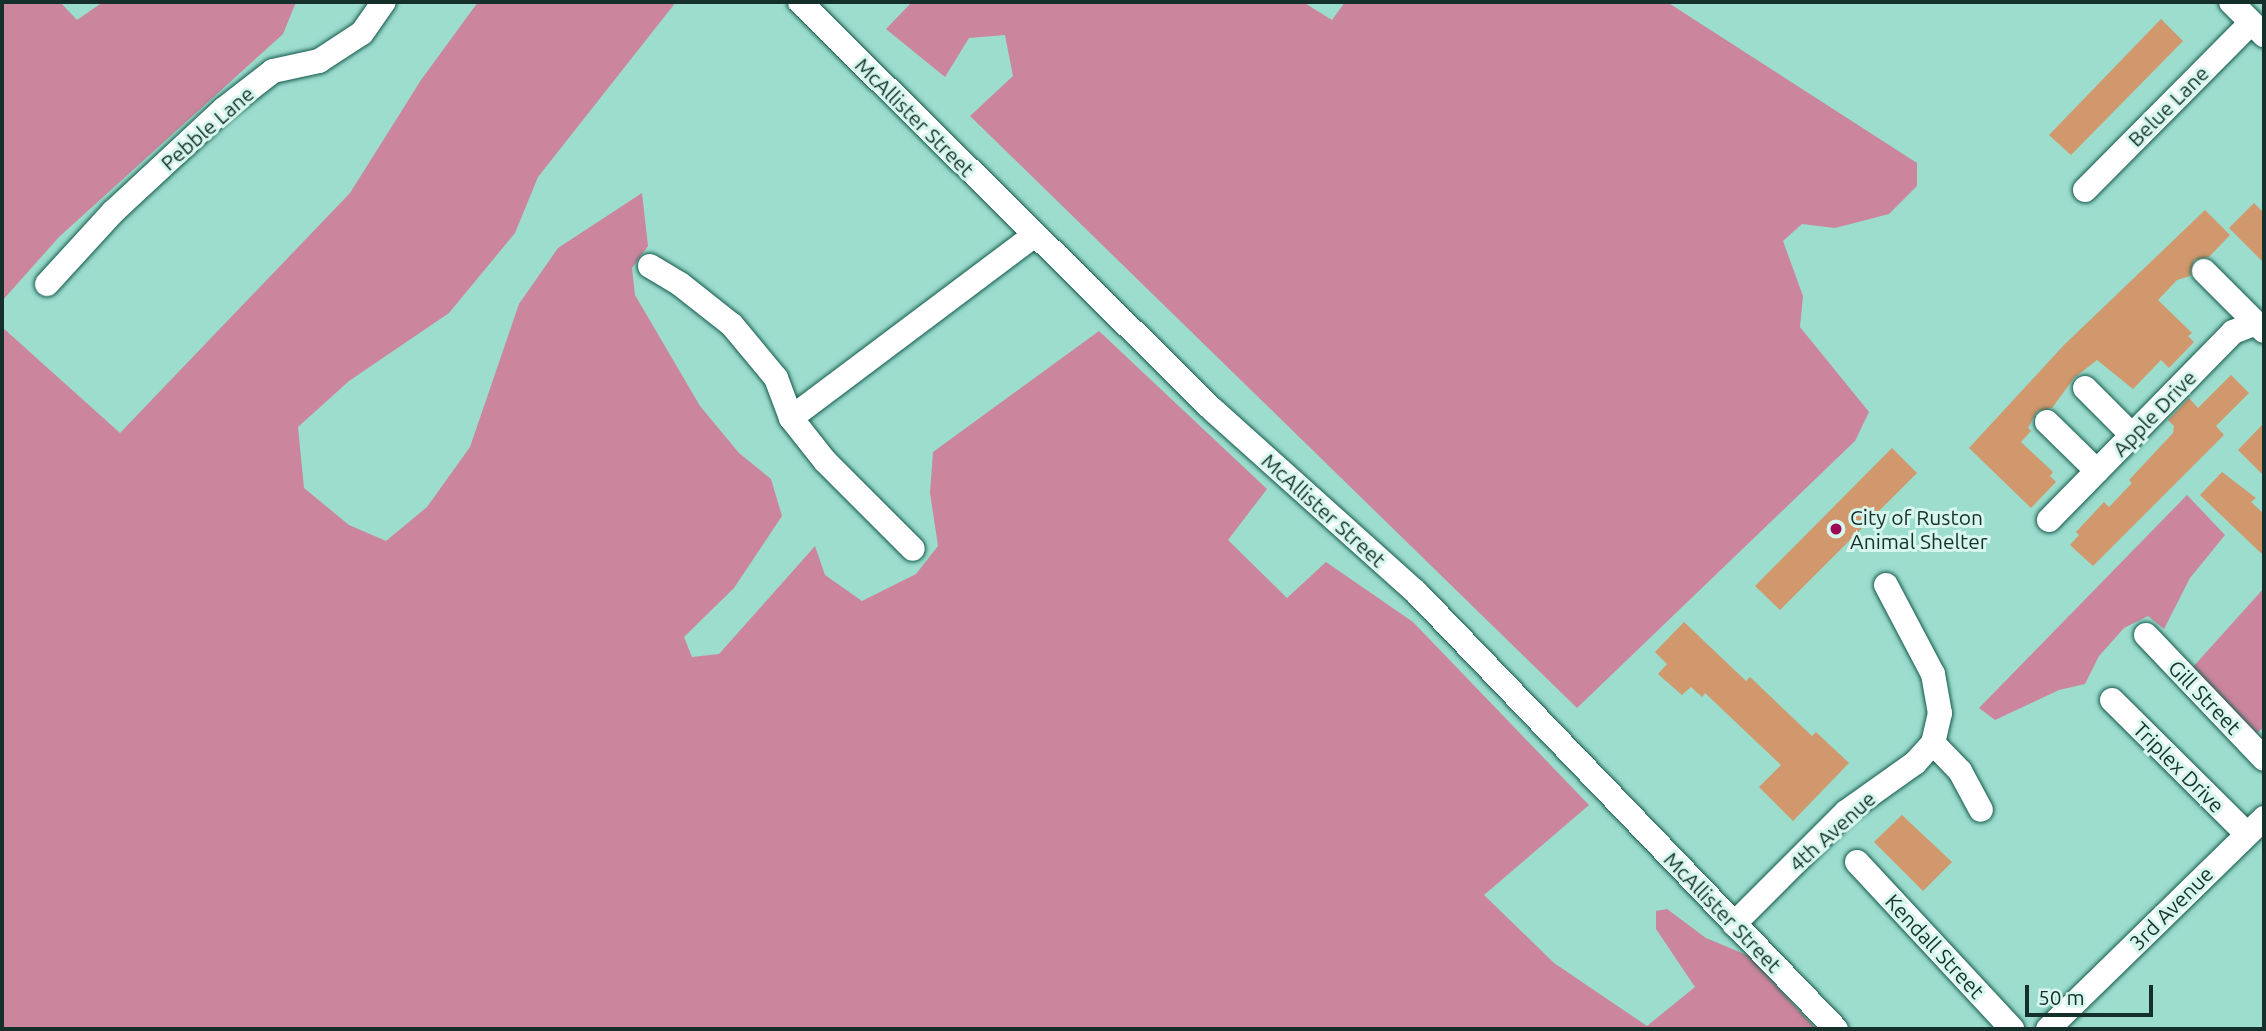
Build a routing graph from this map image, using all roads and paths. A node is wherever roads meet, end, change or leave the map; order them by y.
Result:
1 (384, 2) edge
2 (800, 2) edge
3 (2231, 2) edge
4 (2258, 29) edge
5 (2085, 190) dead end
6 (1035, 236) junction
7 (650, 266) dead end
8 (2204, 271) dead end
9 (47, 284) dead end
10 (2260, 327) edge
11 (2085, 388) dead end
12 (792, 418) junction
13 (2047, 422) dead end
14 (2132, 435) junction
15 (2097, 471) junction
16 (2049, 520) dead end
17 (913, 549) dead end
18 (1886, 585) dead end
19 (2146, 635) dead end
20 (2112, 700) dead end
21 (1933, 743) junction
22 (2264, 759) edge
23 (1981, 810) dead end
24 (2255, 826) edge
25 (1857, 862) dead end
26 (1734, 924) junction
27 (1836, 1029) edge
28 (2012, 1029) edge
29 (2048, 1029) edge

1 - 9 street, Pebble Lane
2 - 6 street, McAllister Street
3 - 4 street
4 - 5 street, Belue Lane
6 - 12 street
6 - 26 street, McAllister Street
7 - 12 street
8 - 10 street
10 - 14 street, Apple Drive
11 - 14 street
12 - 17 street
13 - 15 street
14 - 15 street, Apple Drive
15 - 16 street, Apple Drive
18 - 21 street
19 - 22 street, Gill Street
20 - 24 street, Triplex Drive
21 - 23 street
21 - 26 street, 4th Avenue
24 - 29 street, 3rd Avenue
25 - 28 street, Kendall Street
26 - 27 street, McAllister Street

